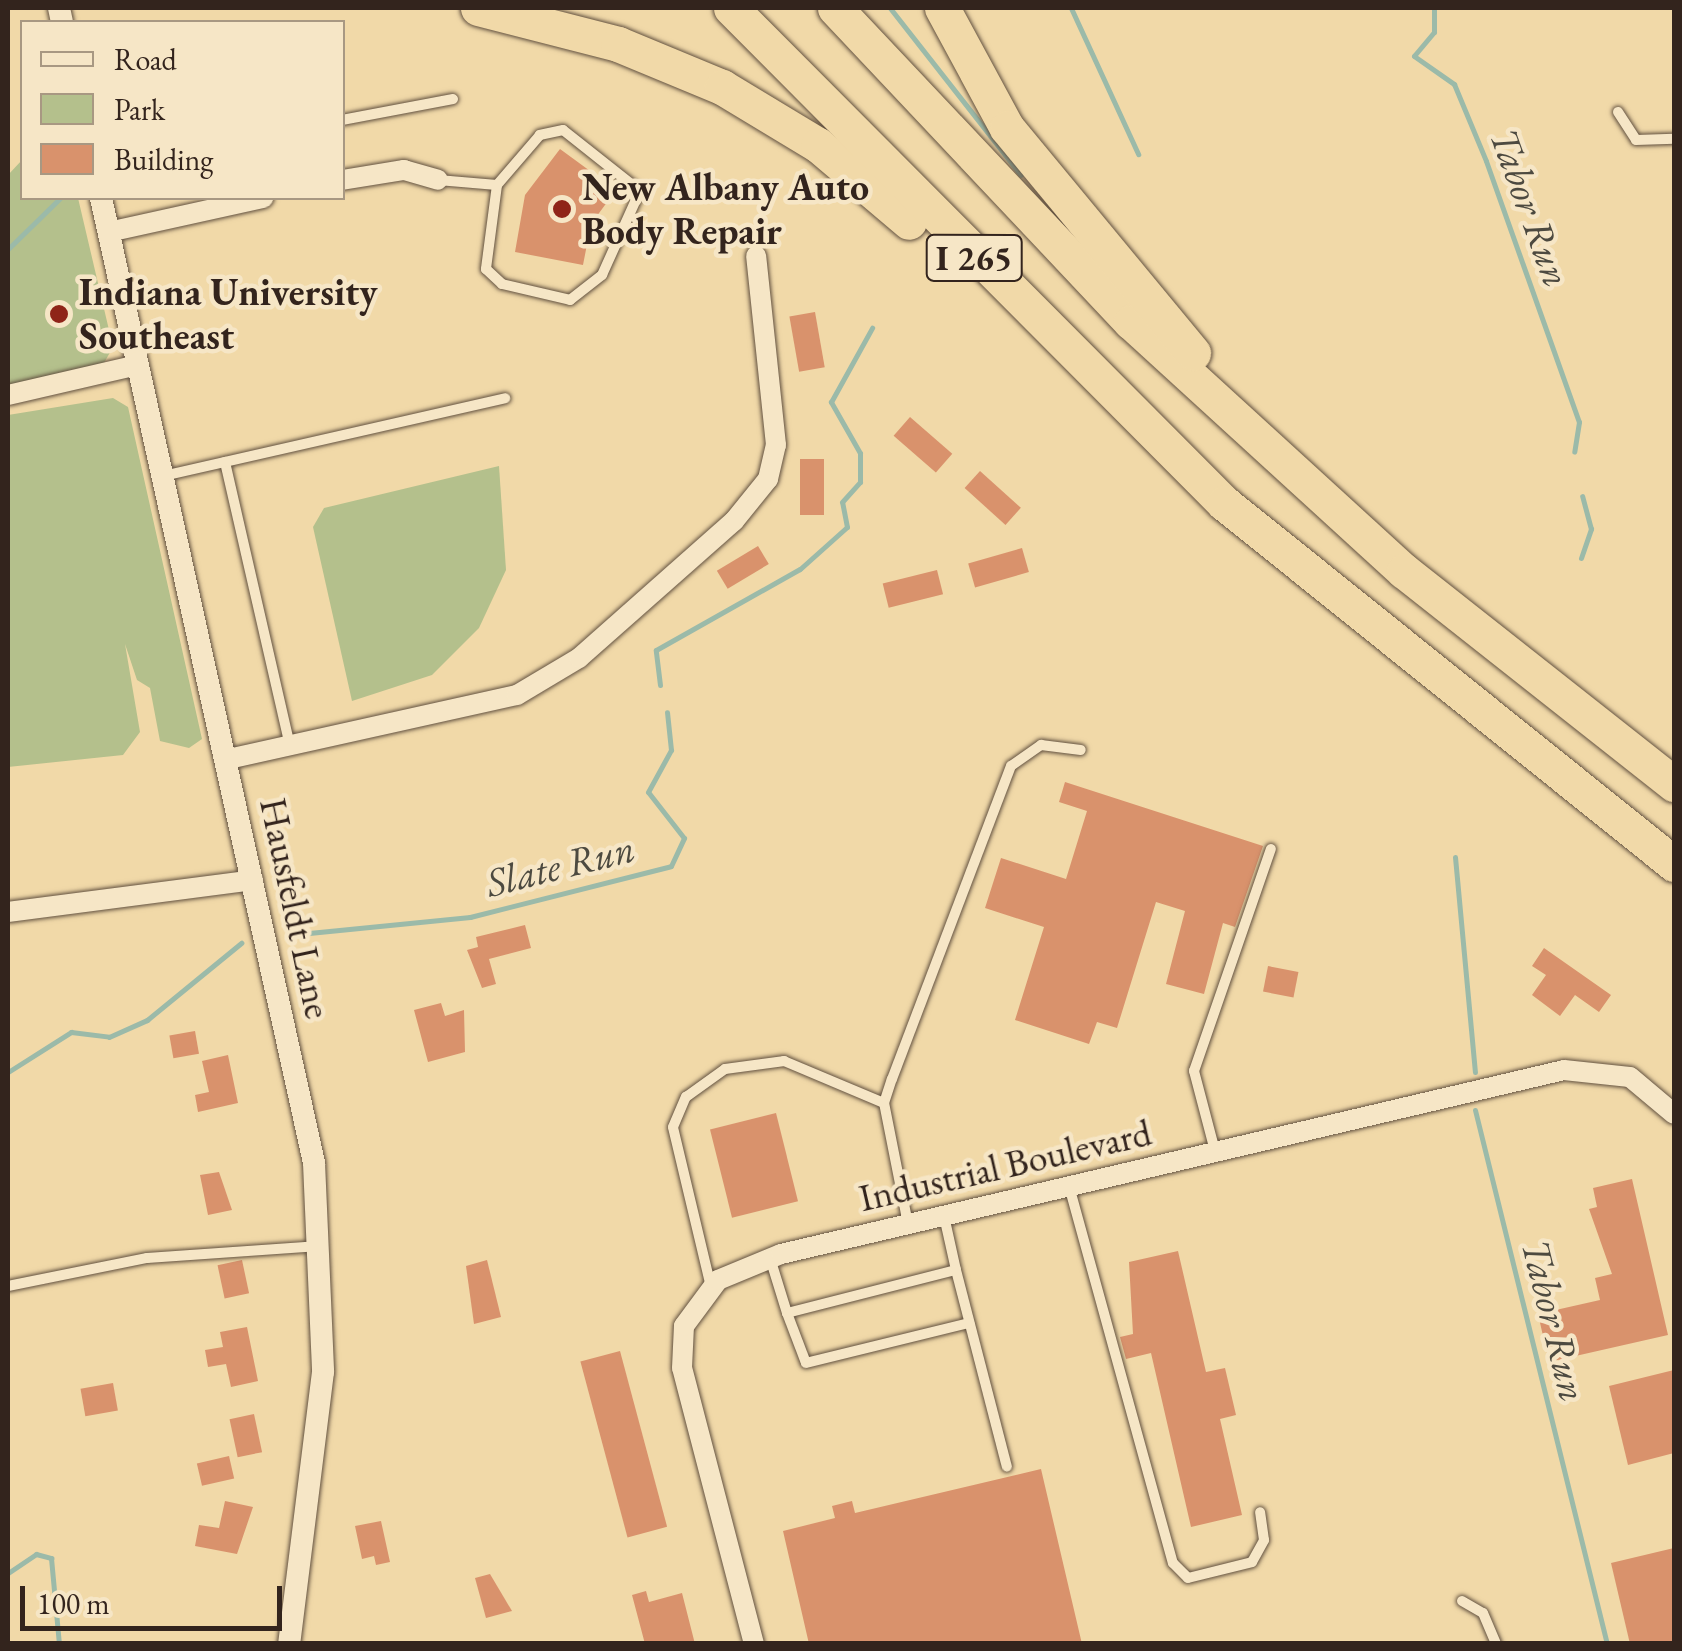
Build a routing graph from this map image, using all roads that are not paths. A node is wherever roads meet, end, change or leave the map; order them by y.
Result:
1 (478, 8) edge
2 (730, 8) edge
3 (835, 8) edge
4 (942, 8) edge
5 (453, 99) dead end
6 (1618, 112) dead end
7 (345, 119) edge
8 (1674, 140) edge
9 (345, 180) edge
10 (438, 180) joint
11 (497, 185) junction
12 (104, 200) edge
13 (254, 200) edge
14 (108, 232) junction
15 (756, 256) dead end
16 (138, 365) junction
17 (8, 395) edge
18 (506, 398) dead end
19 (1129, 412) junction
20 (226, 462) junction
21 (162, 476) junction
22 (1305, 482) junction
23 (290, 746) junction
24 (1081, 750) dead end
25 (228, 759) junction
26 (1674, 784) edge
27 (1271, 849) dead end
28 (1674, 864) edge
29 (252, 880) junction
30 (8, 912) edge
31 (884, 1103) junction
32 (1674, 1114) edge
33 (1215, 1150) junction
34 (1069, 1185) junction
35 (944, 1215) junction
36 (908, 1224) junction
37 (321, 1246) junction
38 (770, 1258) junction
39 (956, 1270) junction
40 (8, 1286) edge
41 (711, 1287) junction
42 (787, 1313) junction
43 (969, 1323) junction
44 (1007, 1467) dead end
45 (1260, 1512) dead end
46 (1462, 1601) dead end
47 (289, 1644) edge
48 (754, 1644) edge
49 (1496, 1644) edge

1 - 19 highway
2 - 19 highway, I 265
3 - 22 highway, I 265
4 - 22 highway
5 - 7 lane
6 - 8 lane
9 - 10 street
10 - 11 lane
11 - 11 lane
12 - 14 street, Hausfeldt Lane
13 - 14 street
14 - 16 street, Hausfeldt Lane
15 - 23 street
16 - 17 street
16 - 21 street, Hausfeldt Lane
18 - 20 lane
19 - 28 highway, I 265
20 - 21 lane
20 - 23 lane
21 - 25 street, Hausfeldt Lane
22 - 26 highway, I 265
23 - 25 street
24 - 31 lane
25 - 29 street, Hausfeldt Lane
27 - 33 lane
29 - 30 street
29 - 37 street, Hausfeldt Lane
31 - 36 lane
31 - 41 lane
32 - 33 street, Industrial Boulevard
33 - 34 street, Industrial Boulevard
34 - 35 street, Industrial Boulevard
34 - 45 lane
35 - 36 street, Industrial Boulevard
35 - 39 lane
36 - 38 street, Industrial Boulevard
37 - 40 lane
37 - 47 street, Hausfeldt Lane
38 - 41 street, Industrial Boulevard
38 - 42 lane
39 - 42 lane
39 - 43 lane
41 - 48 street
42 - 43 lane
43 - 44 lane
46 - 49 lane

